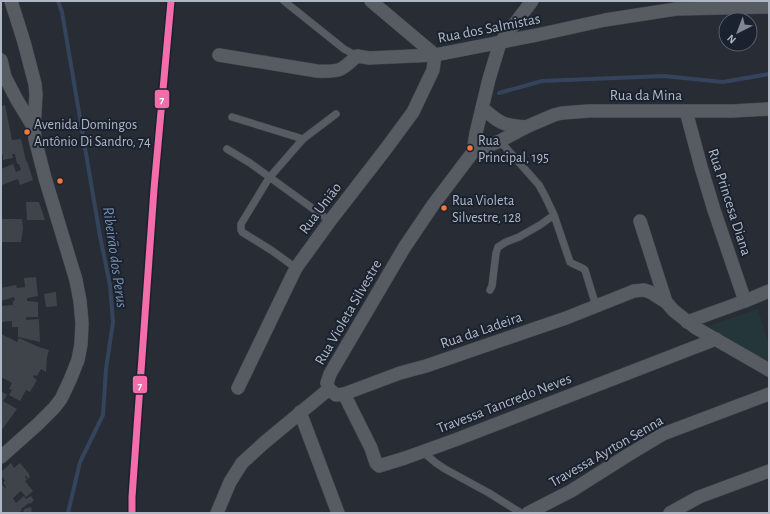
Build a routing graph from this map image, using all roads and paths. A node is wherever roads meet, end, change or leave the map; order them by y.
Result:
1 (11, 1) edge
2 (284, 1) edge
3 (371, 1) edge
4 (527, 3) edge
5 (672, 5) edge
6 (769, 7) edge
7 (500, 42) junction
8 (219, 55) dead end
9 (435, 55) junction
10 (357, 56) junction
11 (1, 60) edge
12 (482, 108) junction
13 (769, 108) edge
14 (686, 111) junction
15 (336, 114) dead end
16 (232, 117) dead end
17 (526, 127) junction
18 (34, 128) junction
19 (303, 139) junction
20 (500, 141) junction
21 (227, 149) dead end
22 (473, 150) junction
23 (269, 178) junction
24 (554, 215) junction
25 (330, 221) junction
26 (640, 221) dead end
27 (296, 268) junction
28 (490, 290) dead end
29 (769, 291) edge
30 (745, 301) junction
31 (666, 302) junction
32 (596, 306) junction
33 (687, 322) junction
34 (716, 339) junction
35 (769, 370) edge
36 (238, 388) dead end
37 (329, 389) junction
38 (344, 394) junction
39 (769, 394) edge
40 (300, 412) junction
41 (423, 452) junction
42 (1, 456) edge
43 (769, 471) edge
44 (217, 513) edge
45 (338, 513) edge
46 (521, 513) edge
47 (528, 513) edge
48 (670, 513) edge

1 - 18 street
2 - 10 lane
3 - 9 street
4 - 7 street
5 - 6 street, Rua dos Salmistas
5 - 7 street, Rua dos Salmistas
7 - 9 street, Rua dos Salmistas
7 - 12 street, Rua Violeta Silvestre
8 - 10 street
9 - 10 street, Rua dos Salmistas
9 - 25 street, Rua União
11 - 18 street
12 - 17 street
12 - 22 street, Rua Violeta Silvestre
13 - 14 street, Rua da Mina
14 - 17 street, Rua da Mina
14 - 30 street, Rua Princesa Diana
15 - 19 lane
16 - 19 lane
17 - 20 street, Rua da Mina
18 - 42 street
19 - 23 lane
20 - 22 street, Rua da Mina
20 - 24 lane
21 - 23 lane
22 - 37 street, Rua Violeta Silvestre
23 - 25 lane
23 - 27 lane
24 - 28 lane
24 - 32 lane
25 - 27 street, Rua União
26 - 31 street
27 - 36 street, Rua União
29 - 30 street
30 - 33 street
31 - 32 street, Rua da Ladeira
31 - 33 street
32 - 38 street, Rua da Ladeira
33 - 34 street
34 - 35 street
34 - 41 street, Travessa Tancredo Neves
37 - 38 street
37 - 40 street, Rua Violeta Silvestre
38 - 41 street, Travessa Tancredo Neves
39 - 47 street, Travessa Ayrton Senna
40 - 44 street, Rua Violeta Silvestre
40 - 45 street
41 - 46 lane
43 - 48 street

